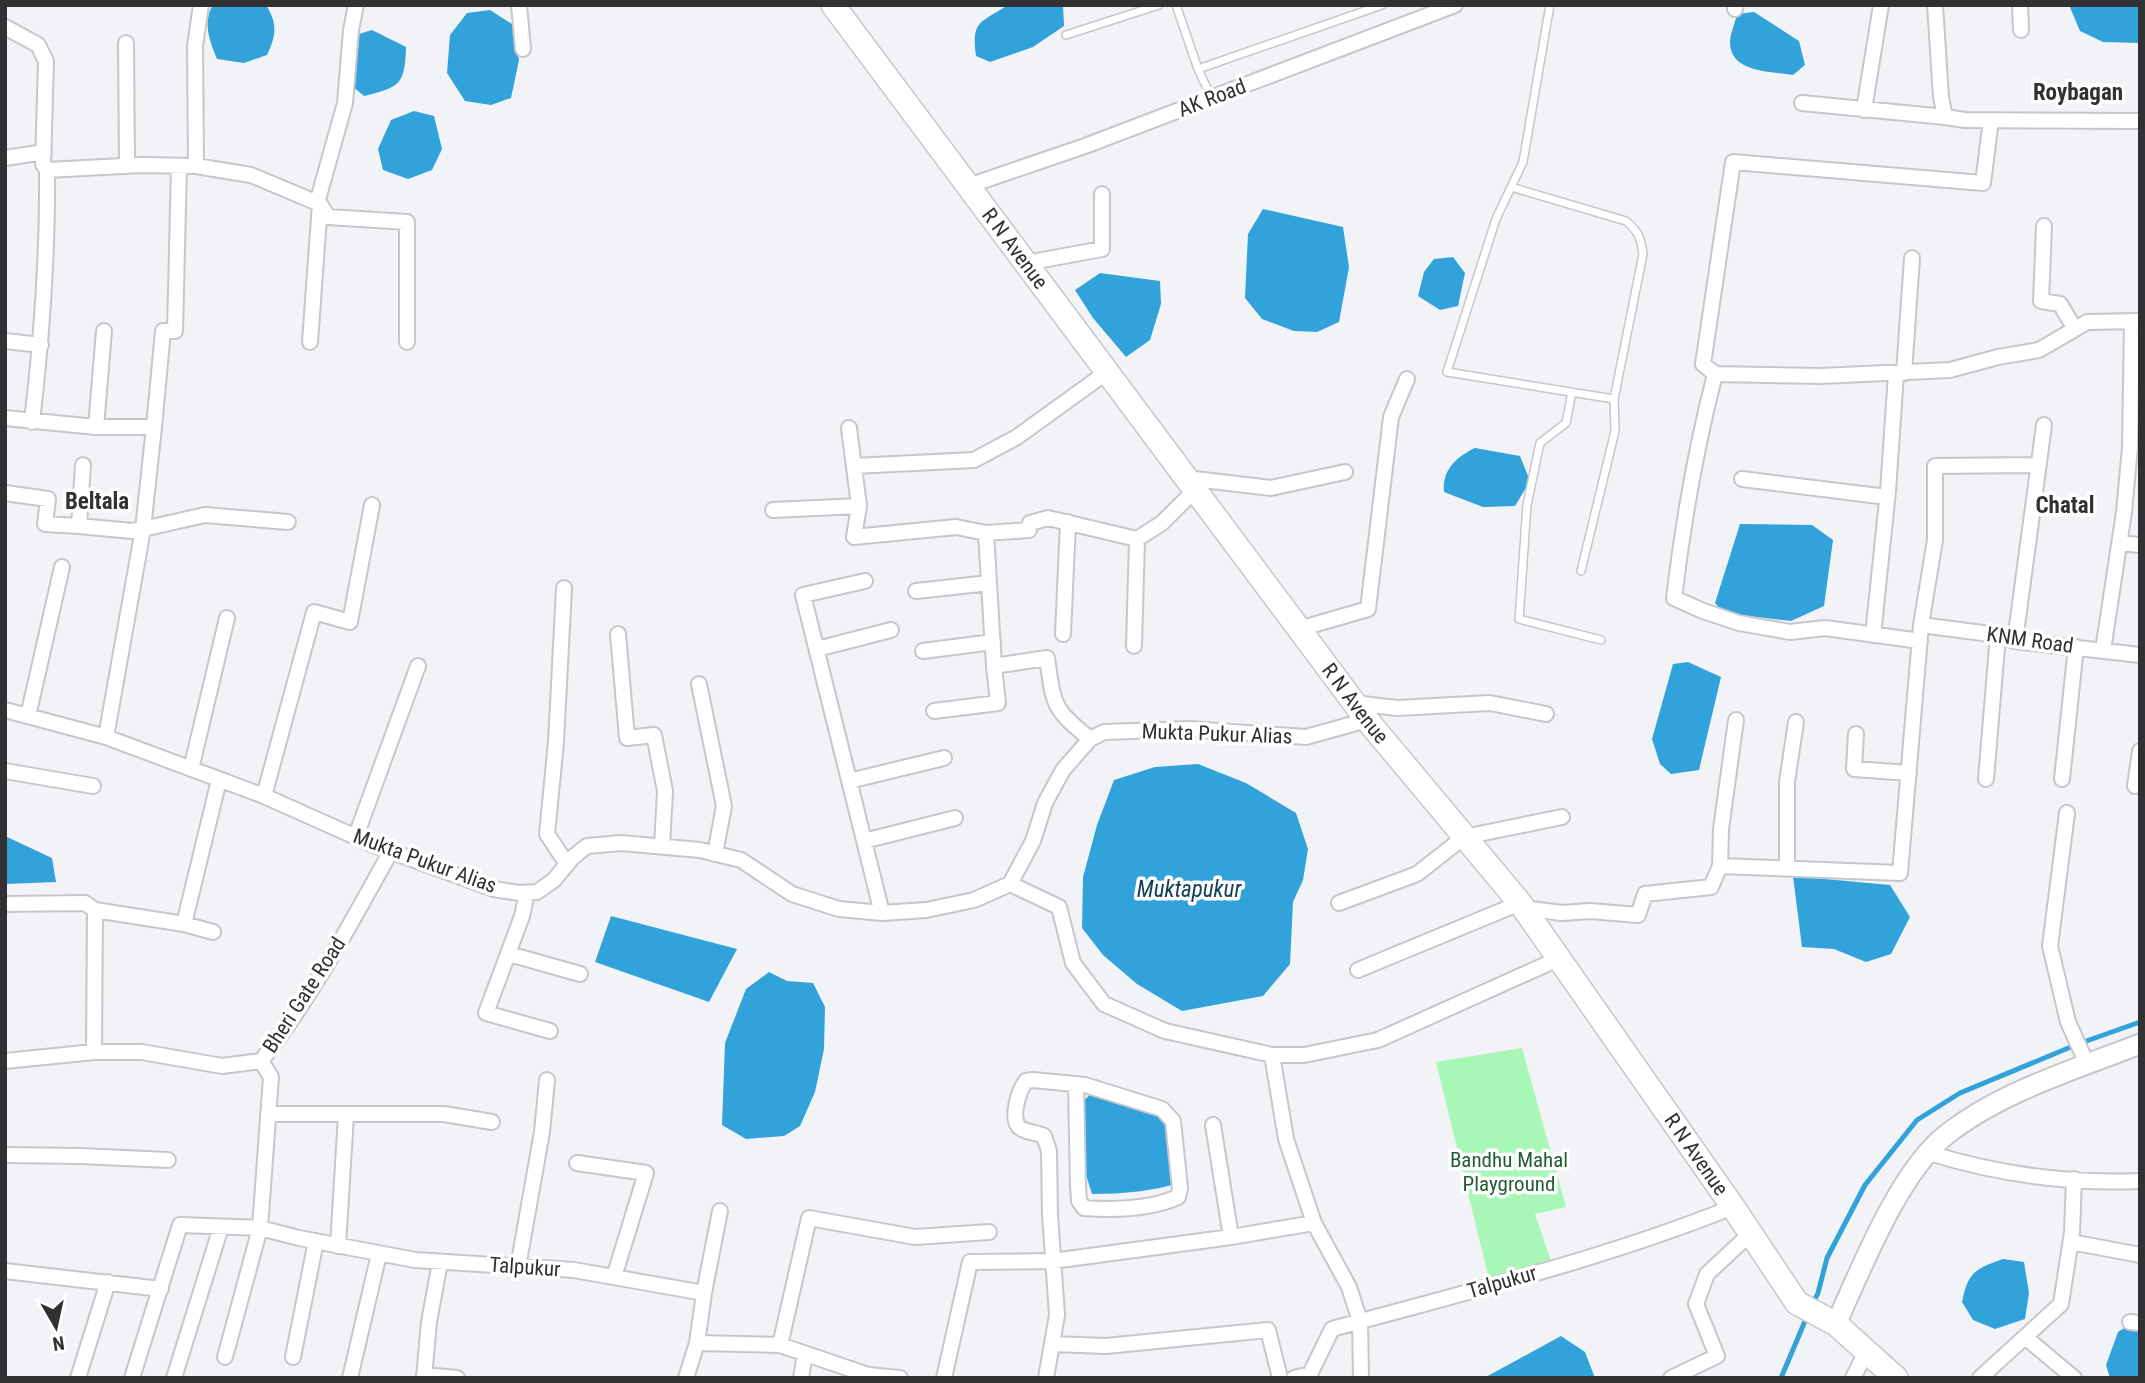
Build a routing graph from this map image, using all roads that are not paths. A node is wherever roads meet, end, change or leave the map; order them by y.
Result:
1 (201, 5) edge
2 (356, 5) edge
3 (519, 5) edge
4 (833, 5) edge
5 (1159, 5) edge
6 (1177, 5) edge
7 (1382, 5) edge
8 (1455, 5) edge
9 (1550, 5) edge
10 (1881, 5) edge
11 (1935, 5) edge
12 (2020, 5) edge
13 (5, 27) edge
14 (2021, 30) dead end
15 (1066, 35) dead end
16 (126, 43) dead end
17 (523, 49) dead end
18 (1198, 69) junction
19 (1211, 98) junction
20 (1802, 103) dead end
21 (1864, 110) junction
22 (1945, 117) junction
23 (1991, 120) junction
24 (2140, 121) edge
25 (44, 152) junction
26 (5, 158) edge
27 (127, 165) junction
28 (179, 166) junction
29 (196, 166) junction
30 (47, 170) junction
31 (968, 186) junction
32 (1511, 187) junction
33 (1101, 194) dead end
34 (318, 204) junction
35 (2044, 226) dead end
36 (1912, 258) dead end
37 (1026, 263) junction
38 (2136, 321) edge
39 (2075, 329) junction
40 (104, 331) dead end
41 (5, 341) edge
42 (310, 342) dead end
43 (407, 342) dead end
44 (41, 345) junction
45 (1107, 372) junction
46 (1900, 373) junction
47 (1715, 374) junction
48 (1407, 379) dead end
49 (1572, 392) junction
50 (1614, 399) junction
51 (5, 418) edge
52 (32, 422) junction
53 (2044, 425) dead end
54 (96, 427) junction
55 (154, 427) junction
56 (849, 428) dead end
57 (83, 465) dead end
58 (2038, 465) junction
59 (854, 466) junction
60 (1345, 472) dead end
61 (1742, 479) dead end
62 (1191, 484) junction
63 (5, 493) edge
64 (1888, 497) junction
65 (372, 505) dead end
66 (859, 506) junction
67 (774, 510) dead end
68 (288, 522) dead end
69 (1068, 522) junction
70 (79, 526) junction
71 (143, 529) junction
72 (986, 533) junction
73 (1137, 539) junction
74 (2120, 543) junction
75 (2140, 545) edge
76 (62, 568) dead end
77 (1581, 571) dead end
78 (865, 581) dead end
79 (989, 583) junction
80 (564, 588) dead end
81 (916, 591) dead end
82 (227, 618) dead end
83 (1921, 625) junction
84 (1299, 629) junction
85 (891, 630) dead end
86 (618, 634) dead end
87 (1063, 634) dead end
88 (1873, 635) junction
89 (1998, 635) junction
90 (1601, 640) dead end
91 (2015, 640) junction
92 (1920, 641) junction
93 (993, 642) junction
94 (1134, 646) dead end
95 (2076, 647) junction
96 (817, 649) junction
97 (2103, 650) junction
98 (923, 651) dead end
99 (2140, 655) edge
100 (418, 666) dead end
101 (994, 666) junction
102 (699, 684) dead end
103 (5, 710) edge
104 (934, 711) dead end
105 (1360, 711) junction
106 (1546, 715) dead end
107 (28, 716) junction
108 (1736, 720) dead end
109 (1796, 722) dead end
110 (1856, 734) dead end
111 (106, 737) junction
112 (1090, 739) junction
113 (2140, 751) edge
114 (944, 758) dead end
115 (191, 769) junction
116 (5, 771) edge
117 (1909, 773) junction
118 (1986, 779) dead end
119 (2062, 779) dead end
120 (219, 780) junction
121 (849, 781) junction
122 (93, 786) dead end
123 (2135, 786) dead end
124 (264, 796) junction
125 (2067, 813) dead end
126 (1562, 817) dead end
127 (955, 818) dead end
128 (356, 836) junction
129 (1464, 837) junction
130 (864, 841) junction
131 (662, 846) junction
132 (391, 851) junction
133 (715, 854) junction
134 (567, 864) junction
135 (1720, 866) junction
136 (1787, 868) junction
137 (1010, 884) junction
138 (527, 893) junction
139 (1339, 903) dead end
140 (5, 904) edge
141 (1521, 906) junction
142 (95, 910) junction
143 (882, 914) junction
144 (184, 924) junction
145 (213, 932) dead end
146 (509, 954) junction
147 (1558, 959) junction
148 (1358, 970) dead end
149 (580, 974) dead end
150 (550, 1031) dead end
151 (2140, 1044) edge
152 (94, 1052) junction
153 (1272, 1055) junction
154 (5, 1061) edge
155 (261, 1061) junction
156 (2087, 1065) junction
157 (547, 1080) dead end
158 (1076, 1084) junction
159 (268, 1114) junction
160 (346, 1115) junction
161 (492, 1122) dead end
162 (1213, 1125) dead end
163 (1929, 1153) junction
164 (5, 1156) edge
165 (168, 1160) dead end
166 (577, 1163) dead end
167 (2074, 1179) junction
168 (2140, 1181) edge
169 (1733, 1207) junction
170 (720, 1211) dead end
171 (1314, 1223) junction
172 (221, 1227) junction
173 (260, 1228) junction
174 (989, 1233) dead end
175 (1751, 1233) junction
176 (1231, 1237) junction
177 (316, 1241) junction
178 (2071, 1242) junction
179 (338, 1246) junction
180 (379, 1254) junction
181 (2140, 1255) edge
182 (1053, 1261) junction
183 (440, 1262) junction
184 (518, 1266) junction
185 (5, 1270) edge
186 (614, 1278) junction
187 (108, 1282) junction
188 (161, 1289) junction
189 (704, 1293) junction
190 (1827, 1319) junction
191 (1360, 1321) junction
192 (2025, 1337) junction
193 (697, 1343) junction
194 (1052, 1344) junction
195 (780, 1345) junction
196 (1867, 1350) junction
197 (805, 1354) junction
198 (225, 1357) dead end
199 (293, 1357) dead end
200 (424, 1377) edge
201 (883, 1377) edge
202 (78, 1378) edge
203 (132, 1378) edge
204 (174, 1378) edge
205 (350, 1378) edge
206 (457, 1378) edge
207 (686, 1378) edge
208 (801, 1378) edge
209 (900, 1378) edge
210 (944, 1378) edge
211 (1046, 1378) edge
212 (1280, 1378) edge
213 (1294, 1378) edge
214 (1361, 1378) edge
215 (1671, 1378) edge
216 (1853, 1378) edge
217 (1896, 1378) edge
218 (1980, 1378) edge
219 (2074, 1378) edge

1 - 29 street
2 - 34 street
3 - 17 street
4 - 31 main road, R N Avenue
5 - 15 lane
6 - 18 lane
7 - 18 lane
8 - 19 street, AK Road
9 - 32 lane
10 - 21 street
11 - 22 street
12 - 14 street
13 - 25 street
16 - 27 street
18 - 19 lane
19 - 31 street, AK Road
20 - 21 street
21 - 22 street
22 - 23 street
23 - 24 street
23 - 47 street
25 - 26 street
25 - 30 street
27 - 28 street
27 - 30 street
28 - 29 street
28 - 55 street
29 - 34 street
30 - 44 street
31 - 37 main road, R N Avenue
32 - 49 lane
32 - 50 lane
33 - 37 street
34 - 42 street
34 - 43 street
35 - 39 street
36 - 46 street
37 - 45 main road, R N Avenue
38 - 39 street
38 - 74 street
39 - 46 street
40 - 54 street
41 - 44 street
44 - 52 street
45 - 59 street
45 - 62 main road, R N Avenue
46 - 47 street
46 - 64 street
47 - 88 street
48 - 84 street
49 - 50 lane
49 - 90 lane
50 - 77 lane
51 - 52 street
52 - 54 street
53 - 58 street
54 - 55 street
55 - 71 street
56 - 59 street
57 - 70 street
58 - 83 street
58 - 91 street
59 - 66 street
60 - 62 street
61 - 64 street
62 - 73 street
62 - 84 main road, R N Avenue
63 - 70 street
64 - 88 street
65 - 124 street
66 - 67 street
66 - 72 street
68 - 71 street
69 - 72 street
69 - 73 street
69 - 87 street
70 - 71 street
71 - 111 street
72 - 79 street
73 - 94 street
74 - 75 street
74 - 97 street
76 - 107 street
78 - 96 street
79 - 81 street
79 - 93 street
80 - 134 street
82 - 115 street
83 - 89 street, KNM Road
83 - 92 street
84 - 105 main road, R N Avenue
85 - 96 street
86 - 131 street
88 - 92 street
89 - 91 street, KNM Road
89 - 118 street
91 - 95 street, KNM Road
92 - 117 street
93 - 98 street
93 - 101 street
95 - 97 street, KNM Road
95 - 119 street
96 - 121 street
97 - 99 street, KNM Road
100 - 128 street
101 - 104 street
101 - 112 street
102 - 133 street
103 - 107 street, Mukta Pukur Alias
105 - 106 street
105 - 112 street, Mukta Pukur Alias
105 - 129 main road, R N Avenue
107 - 111 street, Mukta Pukur Alias
108 - 135 street
109 - 136 street
110 - 117 street
111 - 115 street, Mukta Pukur Alias
112 - 137 street
113 - 123 street
114 - 121 street
115 - 120 street, Mukta Pukur Alias
116 - 122 street
117 - 136 street
120 - 124 street, Mukta Pukur Alias
120 - 144 street
121 - 130 street
124 - 128 street, Mukta Pukur Alias
125 - 156 street
126 - 129 street
127 - 130 street
128 - 132 street, Mukta Pukur Alias
129 - 139 street
129 - 141 main road, R N Avenue
130 - 143 street
131 - 133 street, Mukta Pukur Alias
131 - 134 street, Mukta Pukur Alias
132 - 138 street, Mukta Pukur Alias
132 - 155 street, Bheri Gate Road
133 - 143 street, Mukta Pukur Alias
134 - 138 street, Mukta Pukur Alias
135 - 136 street
135 - 141 street
137 - 143 street, Mukta Pukur Alias
137 - 153 street
138 - 146 street
140 - 142 street
141 - 147 main road, R N Avenue
141 - 148 street
142 - 144 street
142 - 152 street
144 - 145 street
146 - 149 street
146 - 150 street
147 - 153 street
147 - 169 main road, R N Avenue
151 - 156 street
152 - 154 street, Bheri Gate Road
152 - 155 street, Bheri Gate Road
153 - 171 street
155 - 159 street
156 - 163 street
157 - 184 street
158 - 158 street
158 - 182 street
159 - 160 street
159 - 173 street
160 - 161 street
160 - 179 street
162 - 176 street
163 - 167 street
163 - 190 street
164 - 165 street
166 - 186 street
167 - 168 street
167 - 178 street
169 - 175 main road, R N Avenue
169 - 191 street, Talpukur
170 - 189 street
171 - 176 street
171 - 191 street
172 - 173 street, Talpukur
172 - 188 street, Talpukur
172 - 204 street
173 - 177 street, Talpukur
173 - 198 street
174 - 195 street
175 - 190 main road, R N Avenue
175 - 215 street
176 - 182 street
177 - 179 street, Talpukur
177 - 199 street
178 - 181 street
178 - 192 street
179 - 180 street, Talpukur
180 - 183 street, Talpukur
180 - 205 street
182 - 194 street
182 - 210 street
183 - 184 street, Talpukur
183 - 200 street
184 - 186 street, Talpukur
185 - 187 street
186 - 189 street, Talpukur
187 - 188 street
187 - 202 street
188 - 203 street
189 - 193 street
190 - 196 main road, R N Avenue
191 - 213 street, Talpukur
191 - 214 street
192 - 218 street
192 - 219 street
193 - 195 street
193 - 207 street
194 - 211 street
194 - 212 street
195 - 197 street
196 - 216 street
196 - 217 main road, R N Avenue
197 - 201 street
197 - 208 street
200 - 206 street
201 - 209 street

